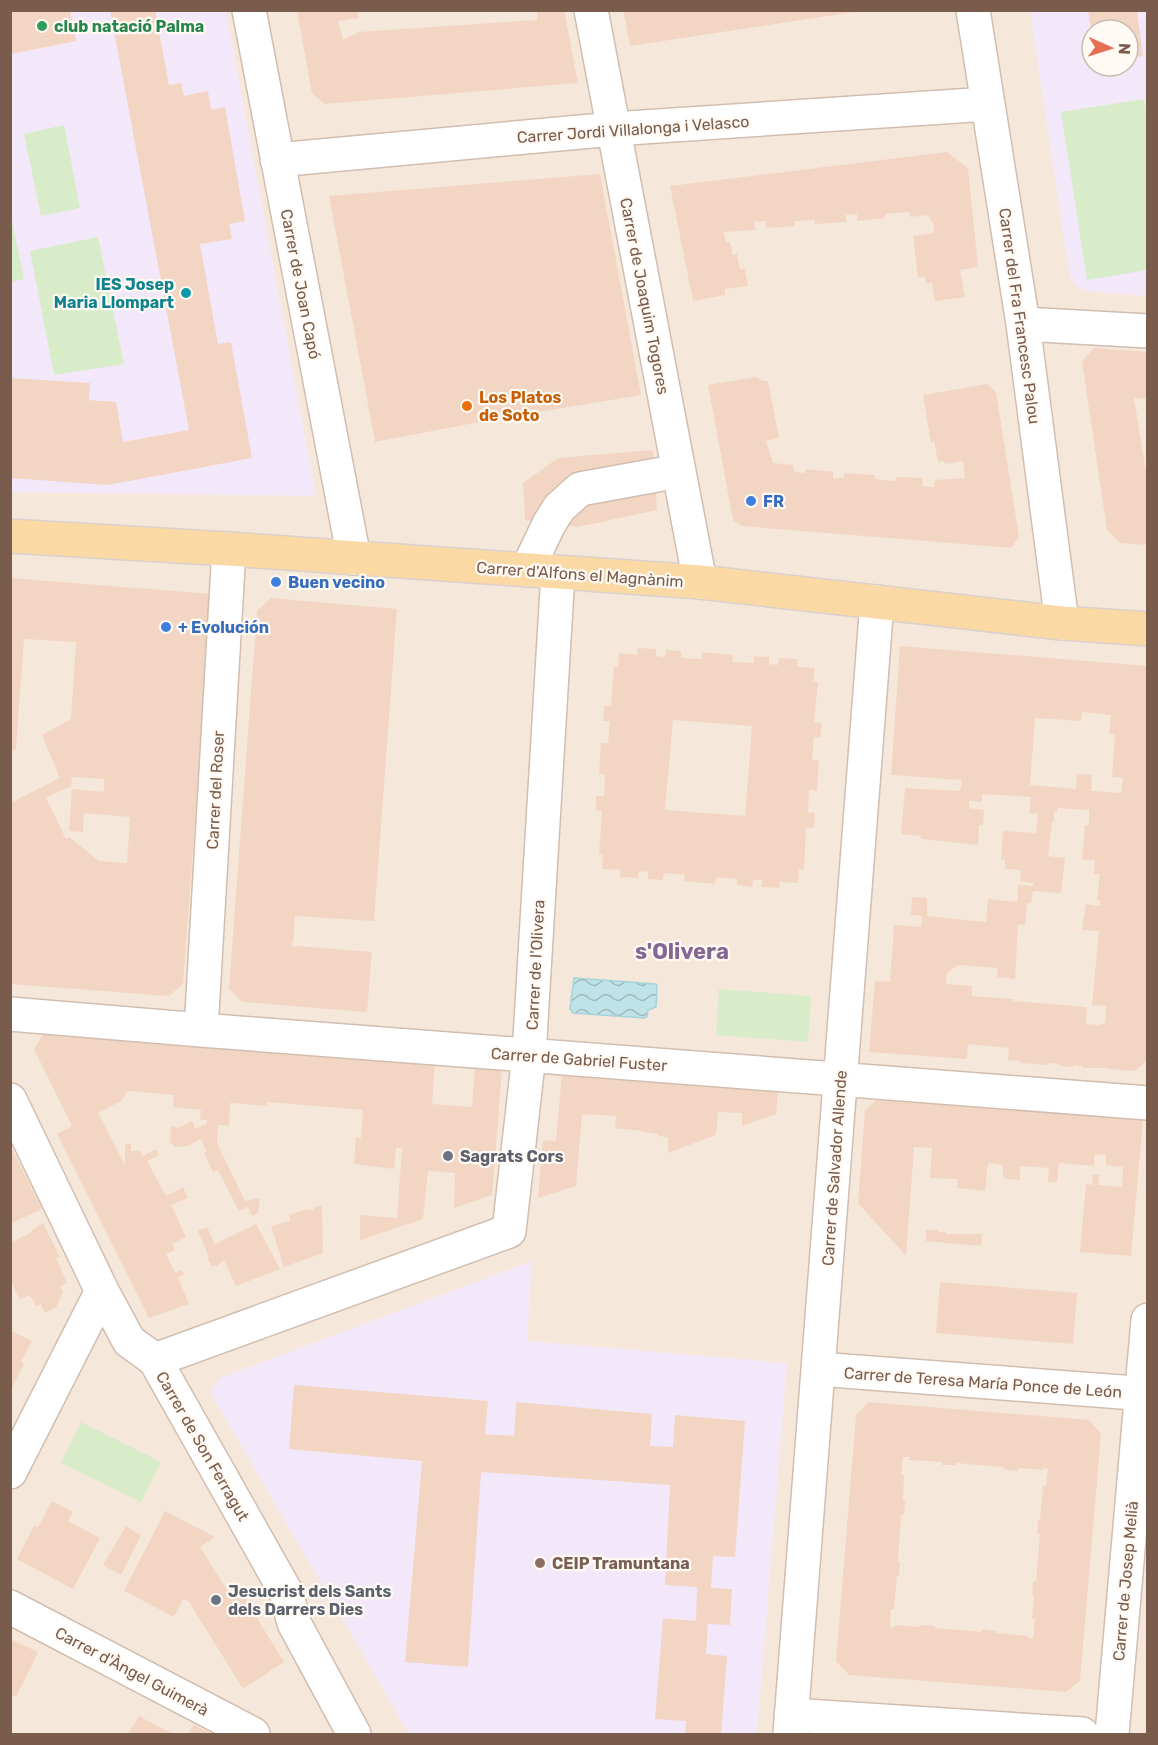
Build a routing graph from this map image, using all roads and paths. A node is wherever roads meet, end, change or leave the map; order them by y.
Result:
1 (249, 10) edge
2 (591, 10) edge
3 (973, 10) edge
4 (988, 104) junction
5 (613, 129) junction
6 (278, 160) junction
7 (1023, 324) junction
8 (1148, 331) edge
9 (681, 483) junction
10 (10, 536) edge
11 (229, 549) junction
12 (354, 558) junction
13 (542, 571) junction
14 (700, 582) junction
15 (877, 602) junction
16 (1062, 623) junction
17 (1148, 629) edge
18 (10, 1014) edge
19 (201, 1030) junction
20 (529, 1055) junction
21 (841, 1079) junction
22 (10, 1100) edge
23 (1148, 1103) edge
24 (102, 1291) junction
25 (1148, 1320) edge
26 (155, 1360) junction
27 (818, 1370) junction
28 (1144, 1393) edge
29 (10, 1472) edge
30 (10, 1607) edge
31 (790, 1725) edge
32 (253, 1734) edge
33 (354, 1734) edge
34 (1082, 1734) edge
35 (1112, 1734) edge

1 - 6 street, Carrer de Joan Capó
2 - 5 street, Carrer de Joaquim Togores
3 - 4 street, Carrer del Fra Francesc Palou
4 - 5 street, Carrer Jordi Villalonga i Velasco
4 - 7 street, Carrer del Fra Francesc Palou
5 - 6 street, Carrer Jordi Villalonga i Velasco
5 - 9 street, Carrer de Joaquim Togores
6 - 12 street, Carrer de Joan Capó
7 - 8 street
7 - 16 street, Carrer del Fra Francesc Palou
9 - 13 street
9 - 14 street, Carrer de Joaquim Togores
10 - 11 main road, Carrer d'Alfons el Magnànim
11 - 12 main road, Carrer d'Alfons el Magnànim
11 - 19 street, Carrer del Roser
12 - 13 main road, Carrer d'Alfons el Magnànim
13 - 14 main road, Carrer d'Alfons el Magnànim
13 - 20 street, Carrer de l'Olivera
14 - 15 main road, Carrer d'Alfons el Magnànim
15 - 16 main road, Carrer d'Alfons el Magnànim
15 - 21 street, Carrer de Salvador Allende
16 - 17 main road, Carrer d'Alfons el Magnànim
18 - 19 street, Carrer de Gabriel Fuster
19 - 20 street, Carrer de Gabriel Fuster
20 - 21 street, Carrer de Gabriel Fuster
20 - 26 street, Carrer de l'Olivera
21 - 23 street, Carrer de Gabriel Fuster
21 - 27 street, Carrer de Salvador Allende
22 - 24 street, Carrer de Son Ferragut
24 - 26 street, Carrer de Son Ferragut
24 - 29 street
25 - 28 street, Carrer de Josep Melià
26 - 33 street, Carrer de Son Ferragut
27 - 28 street, Carrer de Teresa María Ponce de León
27 - 31 street, Carrer de Salvador Allende
28 - 35 street, Carrer de Josep Melià
30 - 32 street, Carrer d'Àngel Guimerà
31 - 34 street

